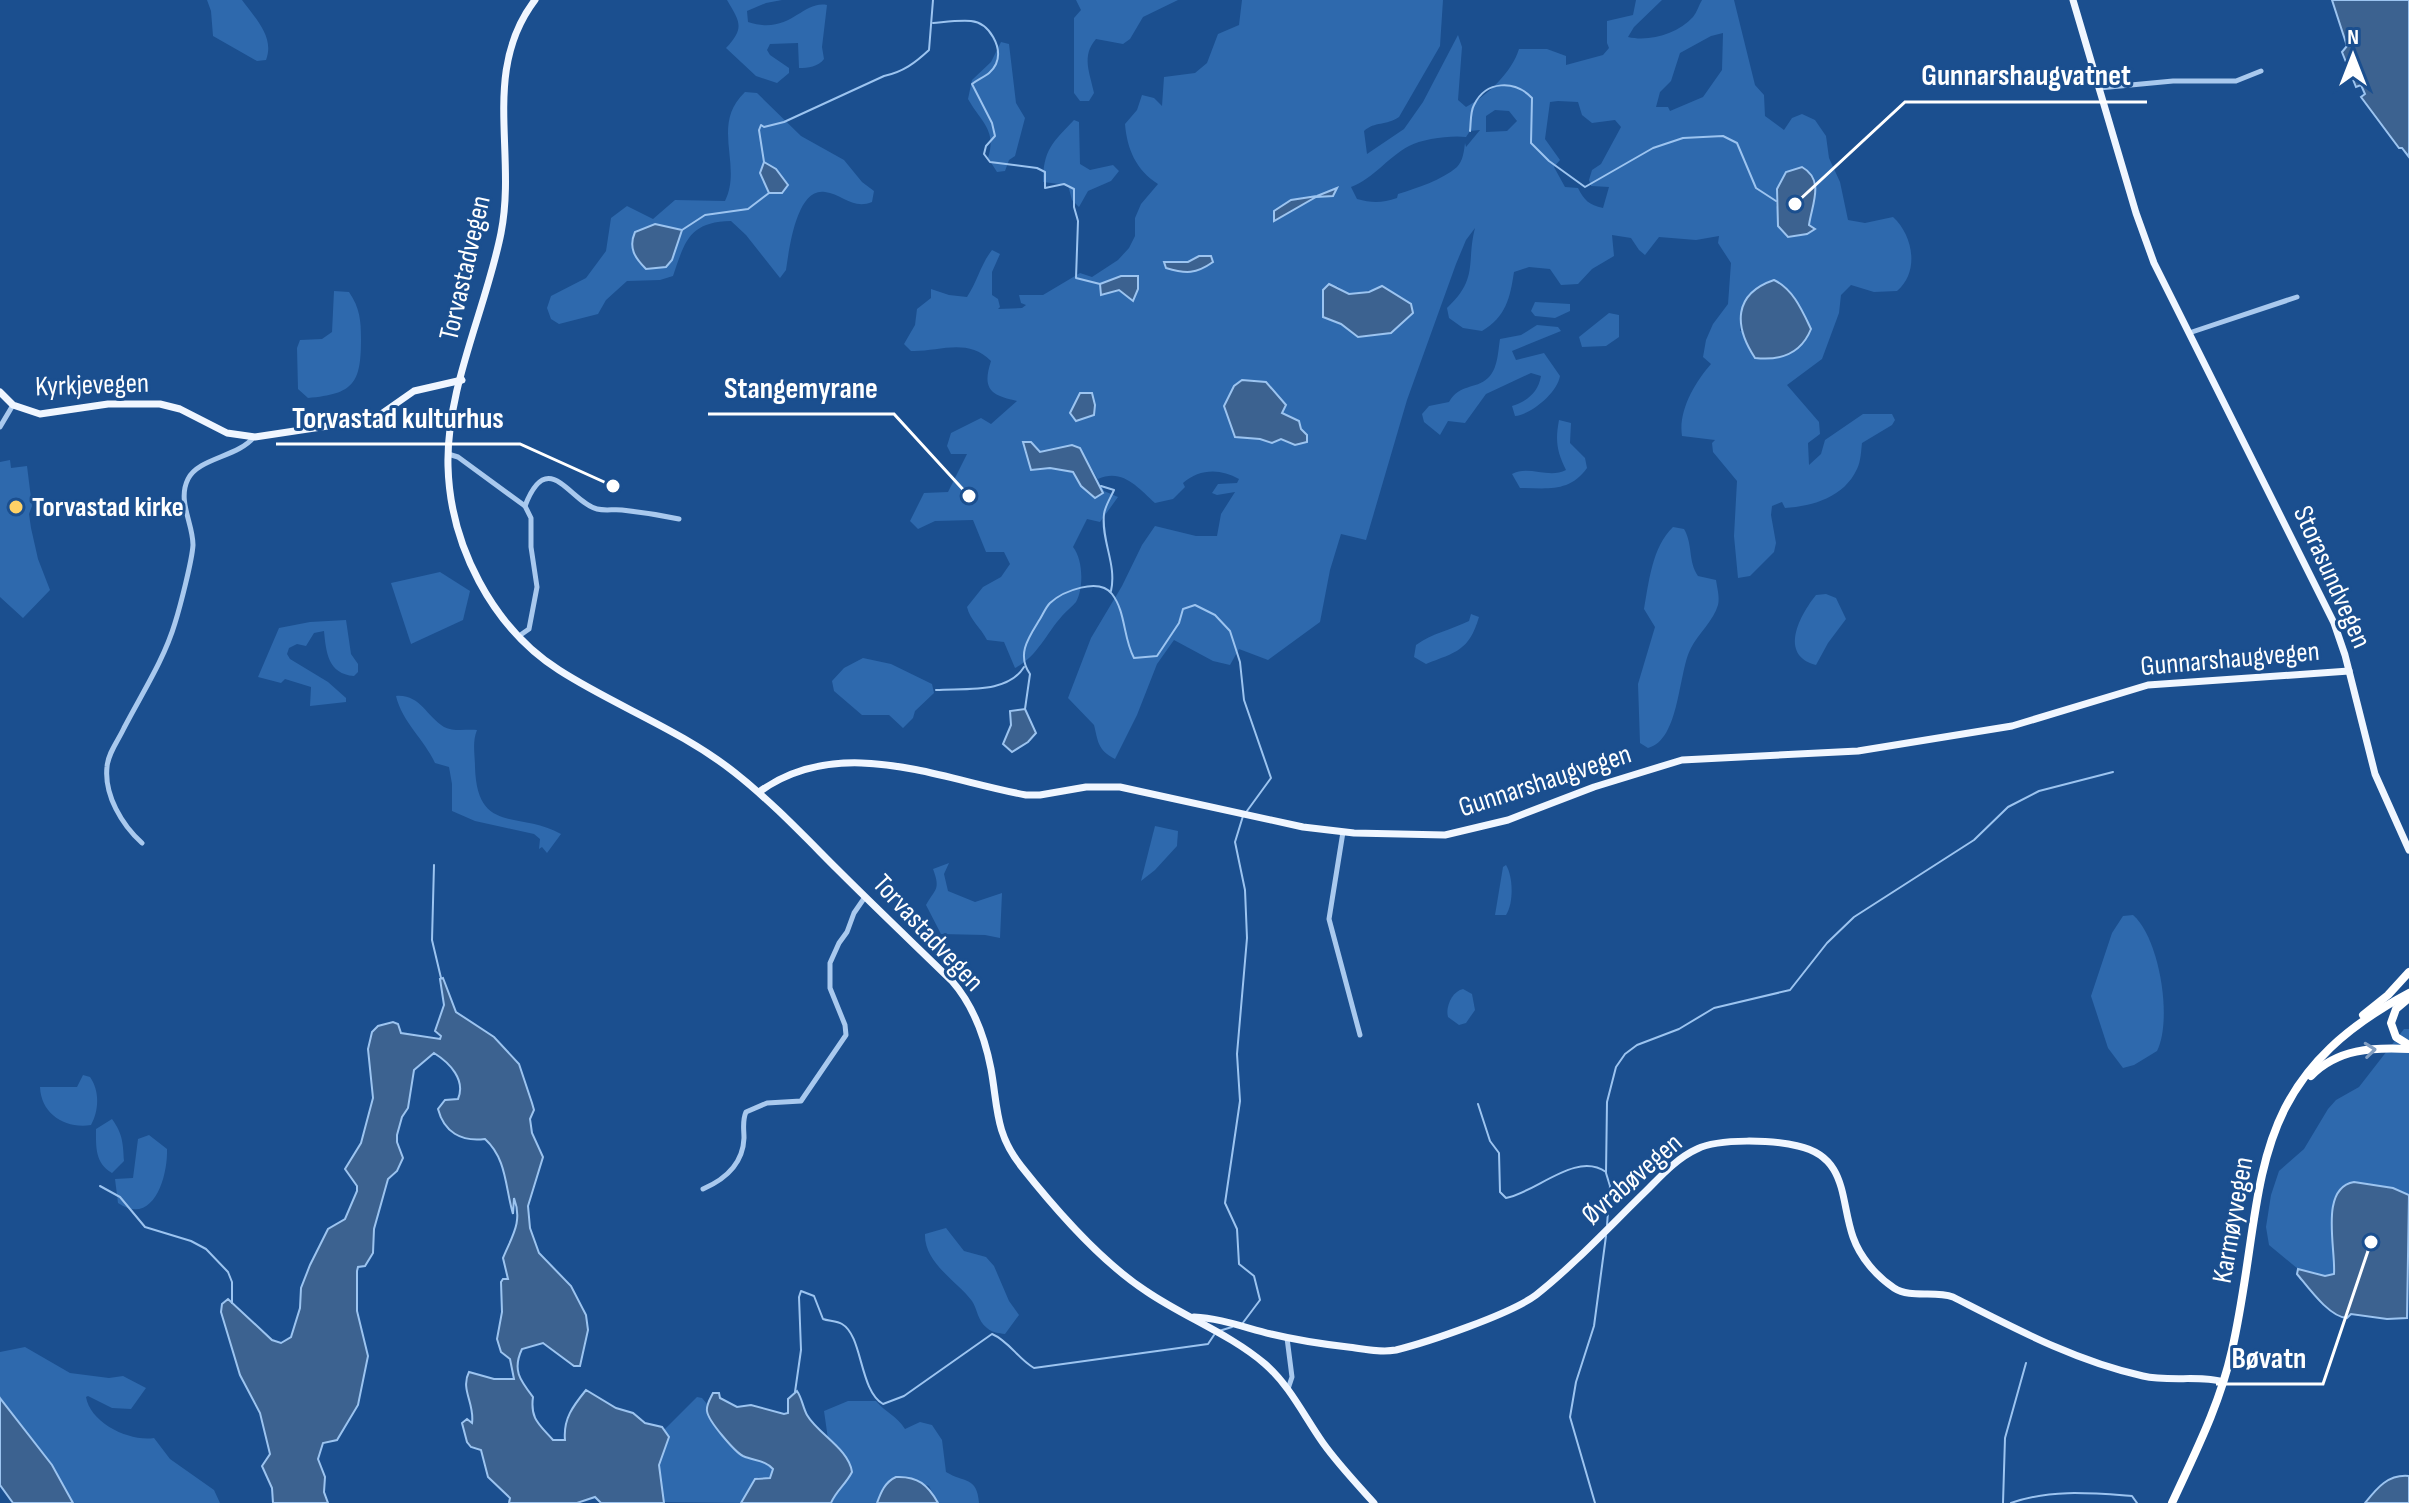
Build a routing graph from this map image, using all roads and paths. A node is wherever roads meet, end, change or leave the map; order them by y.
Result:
1 (535, 0) edge
2 (2073, 0) edge
3 (2261, 71) dead end
4 (2099, 88) junction
5 (2297, 297) dead end
6 (2188, 334) junction
7 (462, 380) junction
8 (0, 392) edge
9 (13, 405) junction
10 (0, 427) edge
11 (255, 437) junction
12 (448, 454) junction
13 (525, 506) junction
14 (679, 519) dead end
15 (519, 636) junction
16 (2349, 671) junction
17 (759, 792) junction
18 (1343, 832) junction
19 (142, 843) dead end
20 (2409, 850) edge
21 (865, 897) junction
22 (2409, 972) edge
23 (2407, 998) edge
24 (1360, 1035) dead end
25 (2409, 1047) edge
26 (2325, 1052) junction
27 (2291, 1097) junction
28 (703, 1189) dead end
29 (1190, 1317) junction
30 (1287, 1338) junction
31 (2223, 1382) junction
32 (1288, 1389) junction
33 (1374, 1503) edge
34 (2172, 1503) edge

1 - 7 main road, Torvastadvegen
2 - 4 main road, Storasundvegen
3 - 4 street
4 - 6 main road, Storasundvegen
5 - 6 street
6 - 16 main road, Storasundvegen
7 - 11 main road, Kyrkjevegen
7 - 12 main road, Torvastadvegen
8 - 9 main road, Kyrkjevegen
9 - 10 street
9 - 11 main road, Kyrkjevegen
11 - 19 street
12 - 13 street
12 - 15 main road, Torvastadvegen
13 - 14 street
13 - 15 street
15 - 17 main road, Torvastadvegen
16 - 18 main road, Gunnarshaugvegen
16 - 20 main road, Storasundvegen
17 - 18 main road, Gunnarshaugvegen
17 - 21 main road, Torvastadvegen
18 - 24 street
21 - 28 street
21 - 29 main road, Torvastadvegen
22 - 26 highway
23 - 25 highway
23 - 26 highway, Karmøyvegen
27 -> 25 highway
26 - 27 highway, Karmøyvegen
27 - 31 highway, Karmøyvegen
29 - 30 main road, Øvrabøvegen
29 - 32 main road, Torvastadvegen
30 - 31 main road, Øvrabøvegen
30 - 32 street
31 - 34 highway, Karmøyvegen
32 - 33 main road, Torvastadvegen

